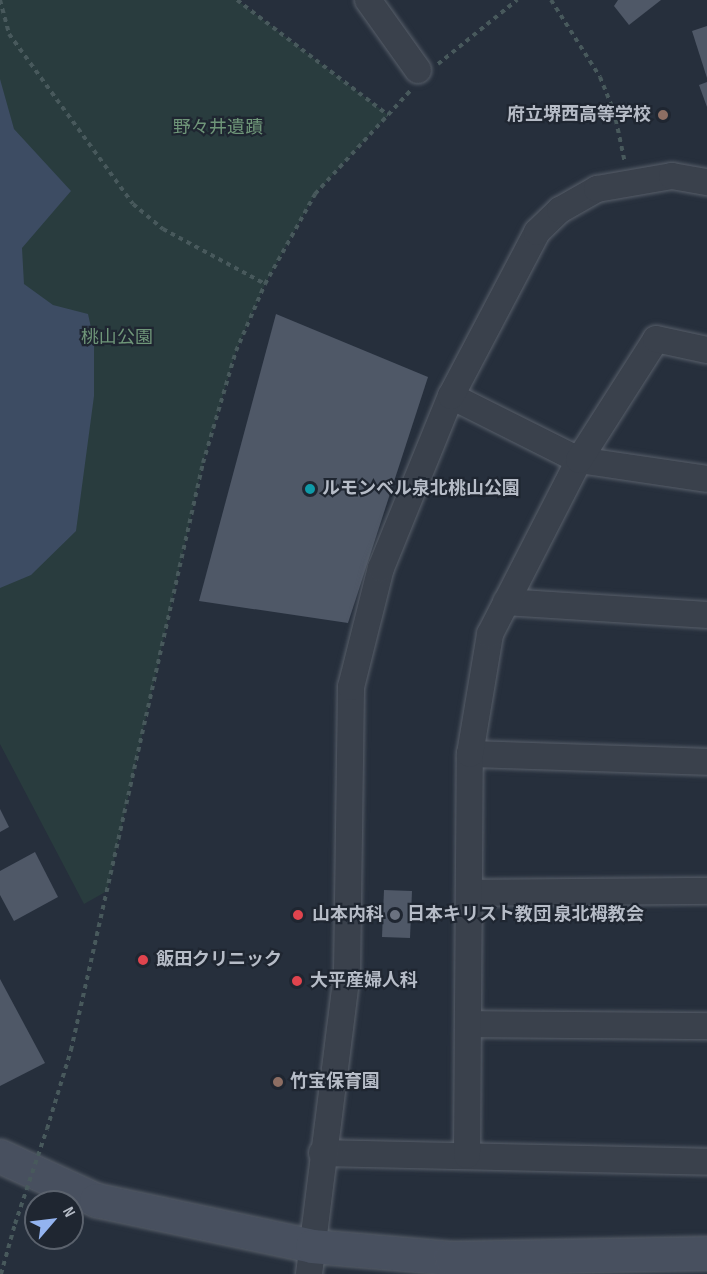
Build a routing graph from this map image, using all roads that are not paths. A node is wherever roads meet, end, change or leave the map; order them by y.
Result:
1 (368, 0) edge
2 (422, 75) road end
3 (707, 182) edge
4 (707, 350) edge
5 (451, 396) junction
6 (579, 460) junction
7 (707, 479) edge
8 (506, 602) junction
9 (707, 615) edge
10 (470, 754) junction
11 (707, 762) edge
12 (707, 891) edge
13 (469, 893) junction
14 (468, 1024) junction
15 (707, 1026) edge
16 (322, 1153) junction
17 (467, 1155) junction
18 (0, 1156) edge
19 (707, 1162) edge
20 (707, 1253) edge
21 (310, 1260) edge

1 - 2 street
3 - 5 street
4 - 6 street
5 - 6 street
5 - 16 street
6 - 7 street
6 - 8 street
8 - 9 street
8 - 10 street
10 - 11 street
10 - 13 street
12 - 13 street
13 - 14 street
14 - 15 street
14 - 17 street
16 - 17 street
16 - 21 street
17 - 19 street
18 - 21 street
20 - 21 street

